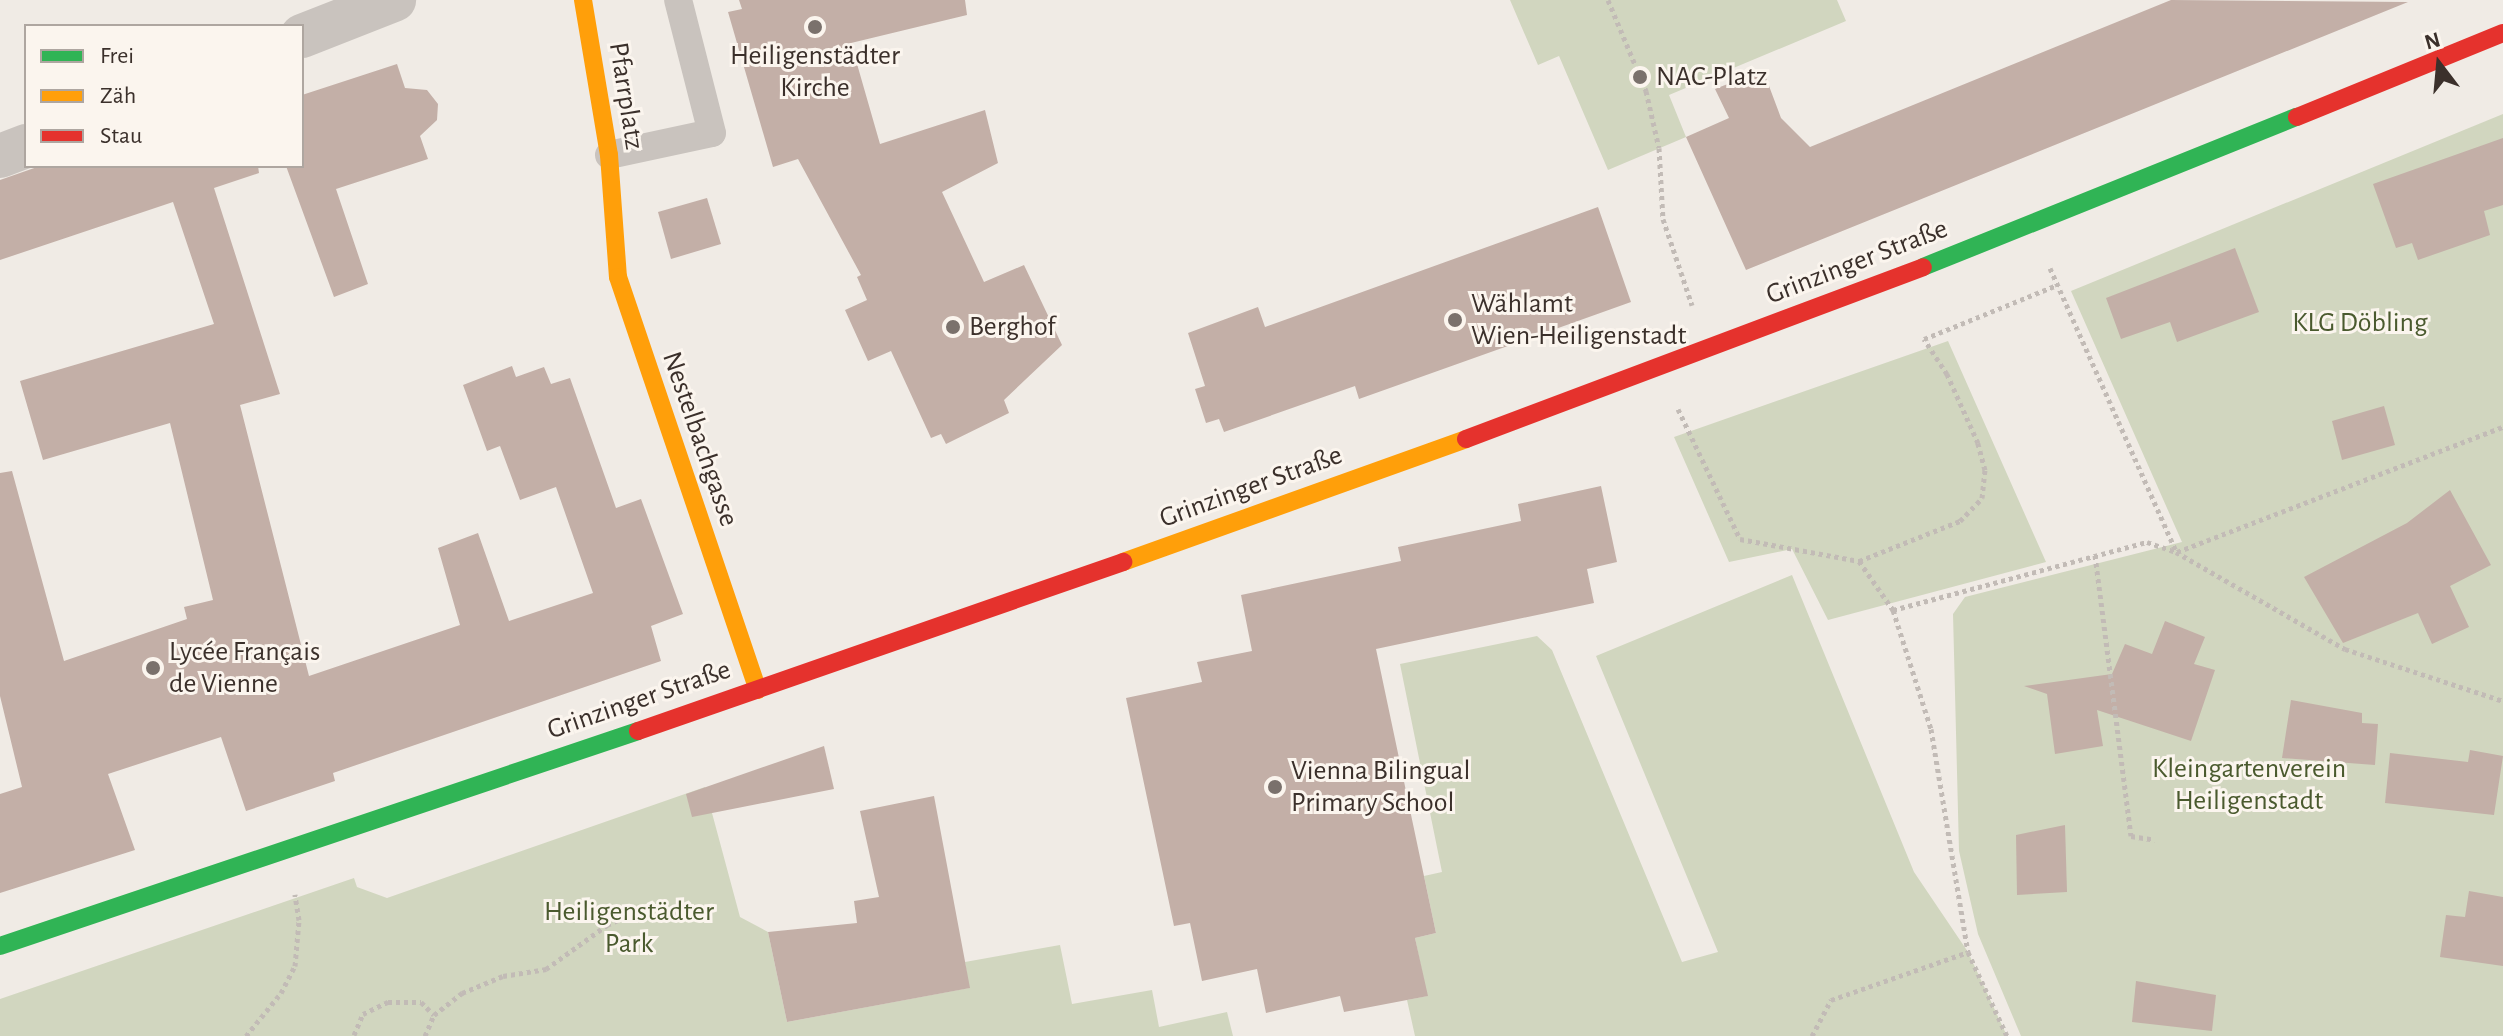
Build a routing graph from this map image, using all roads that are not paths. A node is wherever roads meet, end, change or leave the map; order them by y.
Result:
1 (394, 0) edge
2 (583, 0) edge
3 (678, 0) edge
4 (2503, 33) edge
5 (304, 35) edge
6 (24, 147) edge
7 (609, 155) junction
8 (0, 156) edge
9 (611, 201) joint
10 (758, 690) junction
11 (0, 946) edge

1 - 5 street
2 - 7 street, Pfarrplatz
3 - 7 lane
4 - 10 street, Grinzinger Straße
6 - 8 street
7 - 9 street, Pfarrplatz
9 - 10 street, Nestelbachgasse
10 - 11 street, Grinzinger Straße

